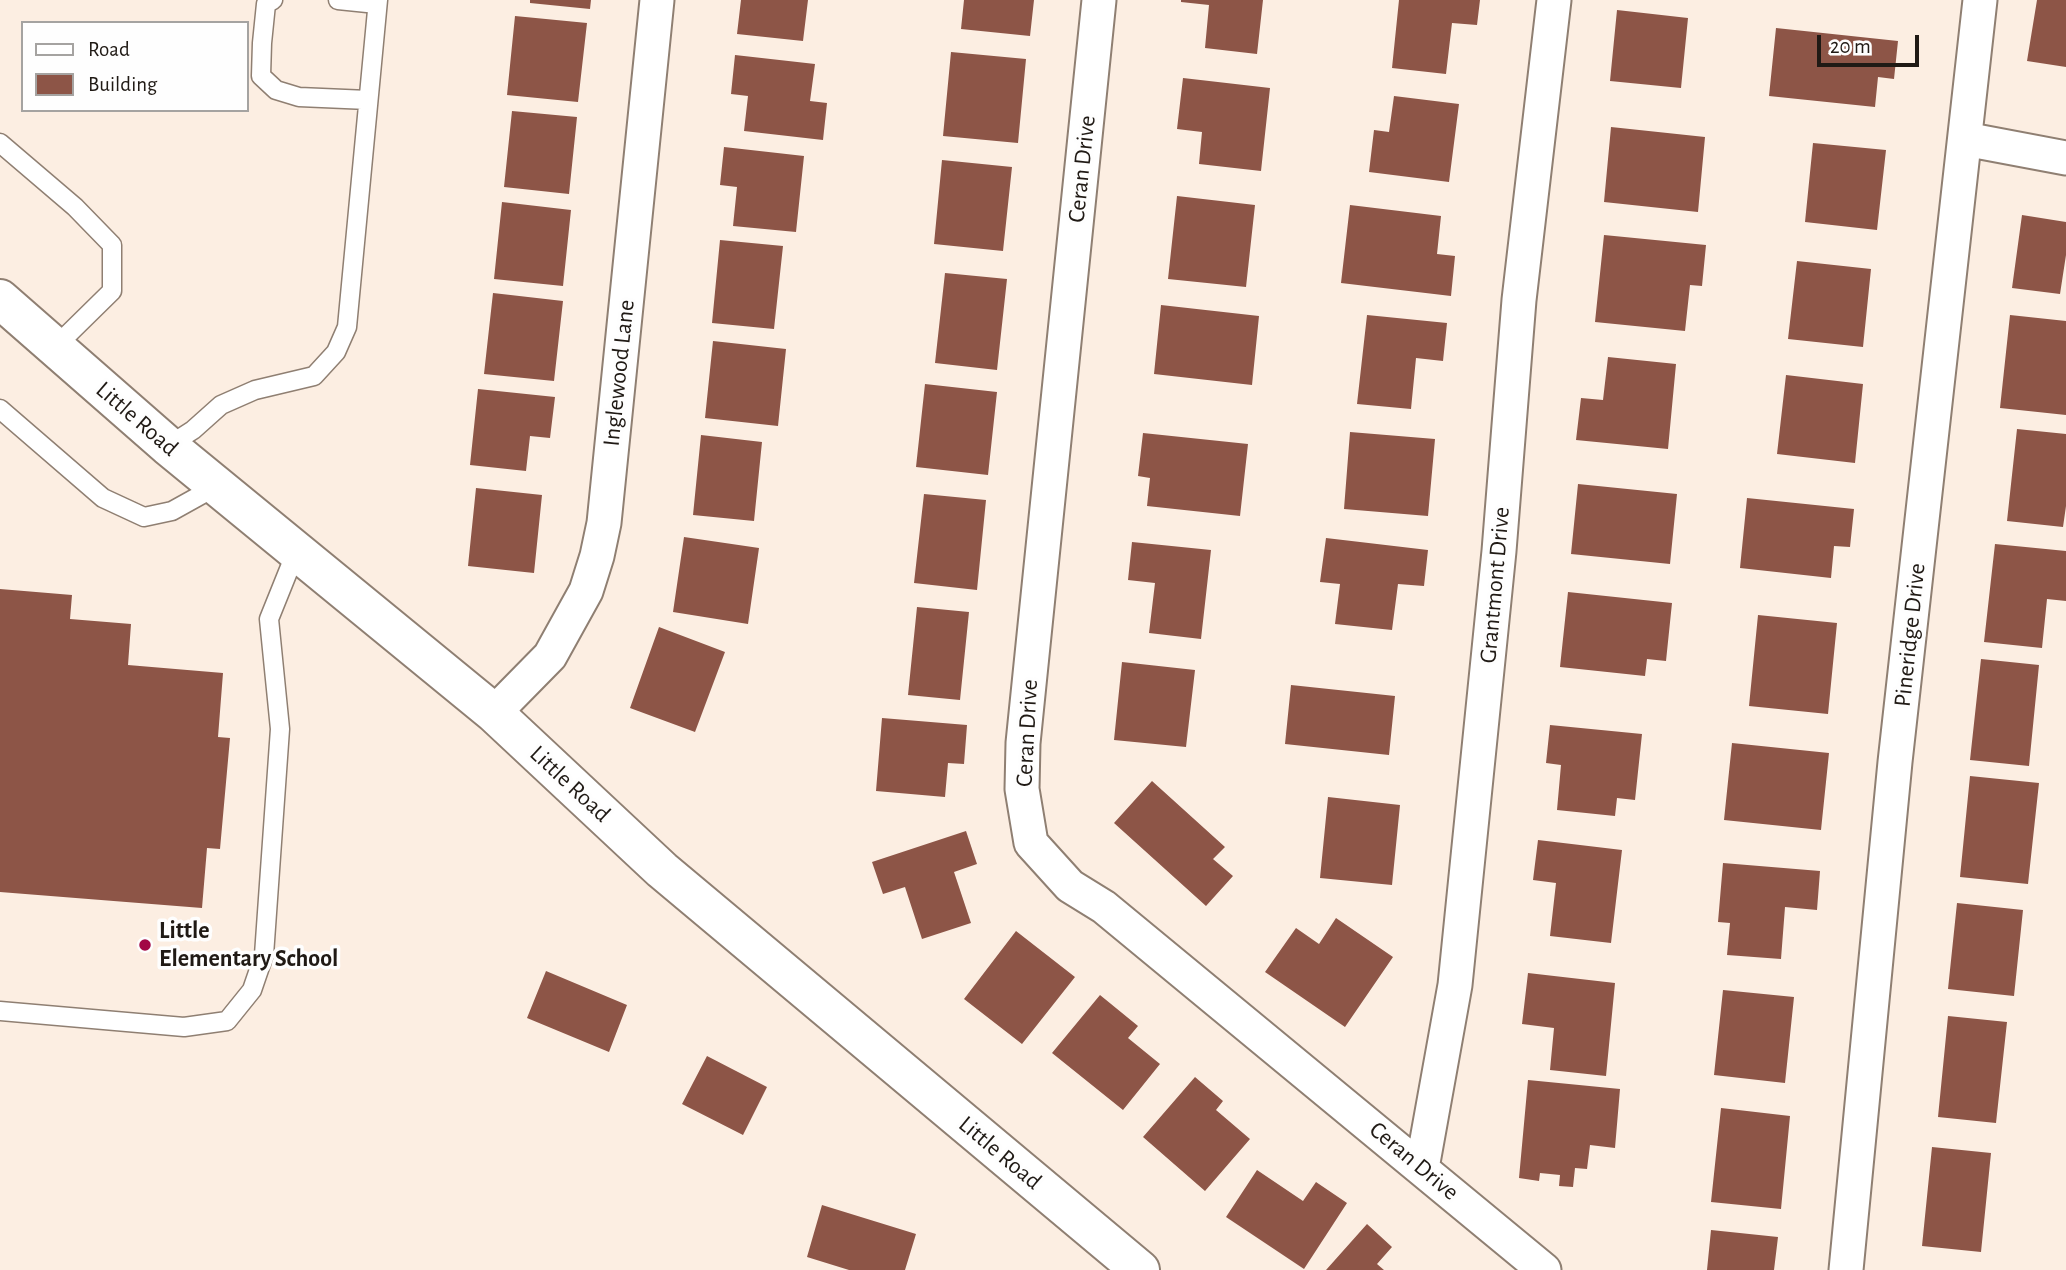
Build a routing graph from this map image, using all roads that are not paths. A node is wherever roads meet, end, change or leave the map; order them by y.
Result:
1 (273, 0) edge
2 (338, 0) edge
3 (657, 0) edge
4 (1099, 0) edge
5 (1554, 0) edge
6 (1980, 0) edge
7 (378, 2) edge
8 (368, 100) junction
9 (1965, 139) junction
10 (0, 143) edge
11 (2066, 158) edge
12 (0, 299) edge
13 (55, 347) junction
14 (0, 409) edge
15 (167, 446) junction
16 (217, 486) junction
17 (296, 552) junction
18 (494, 713) junction
19 (0, 1011) edge
20 (1422, 1168) junction
21 (1140, 1270) edge
22 (1544, 1270) edge
23 (1846, 1270) edge

1 - 8 lane
2 - 7 lane
3 - 18 street, Inglewood Lane
4 - 20 street, Ceran Drive
5 - 20 street, Grantmont Drive
6 - 9 street, Pineridge Drive
7 - 8 lane
8 - 15 lane
9 - 11 street
9 - 23 street, Pineridge Drive
10 - 13 lane
12 - 13 street, Little Road
13 - 15 street, Little Road
14 - 16 lane
15 - 16 street, Little Road
16 - 17 street, Little Road
17 - 18 street, Little Road
17 - 19 lane
18 - 21 street, Little Road
20 - 22 street, Ceran Drive

